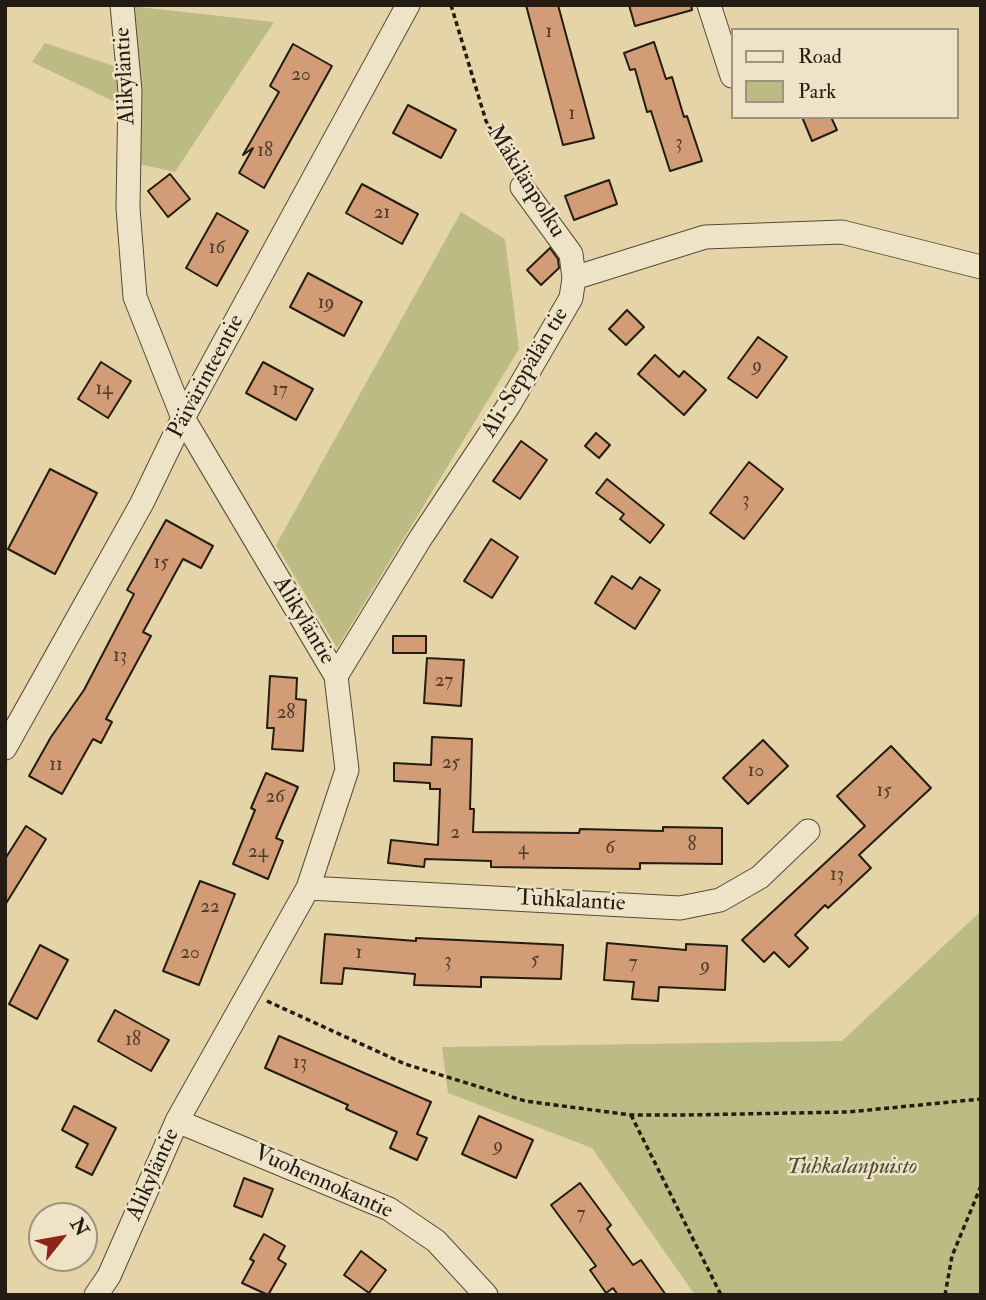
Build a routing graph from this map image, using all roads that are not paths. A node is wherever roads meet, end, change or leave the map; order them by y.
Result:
1 (122, 5) edge
2 (408, 5) edge
3 (709, 5) edge
4 (730, 70) edge
5 (522, 187) road end
6 (981, 267) edge
7 (574, 278) junction
8 (183, 418) junction
9 (336, 676) junction
10 (5, 748) edge
11 (808, 831) dead end
12 (308, 888) junction
13 (177, 1121) junction
14 (96, 1295) edge
15 (486, 1295) edge

1 - 8 street, Alikyläntie
2 - 8 street, Päivärinteentie
3 - 4 street
5 - 7 street, Mäkilänpolku
6 - 7 street, Ali-Seppälän tie
7 - 9 street, Ali-Seppälän tie
8 - 9 street, Alikyläntie
8 - 10 street, Päivärinteentie
9 - 12 street, Alikyläntie
11 - 12 street, Tuhkalantie
12 - 13 street, Alikyläntie
13 - 14 street, Alikyläntie
13 - 15 street, Vuohennokantie

